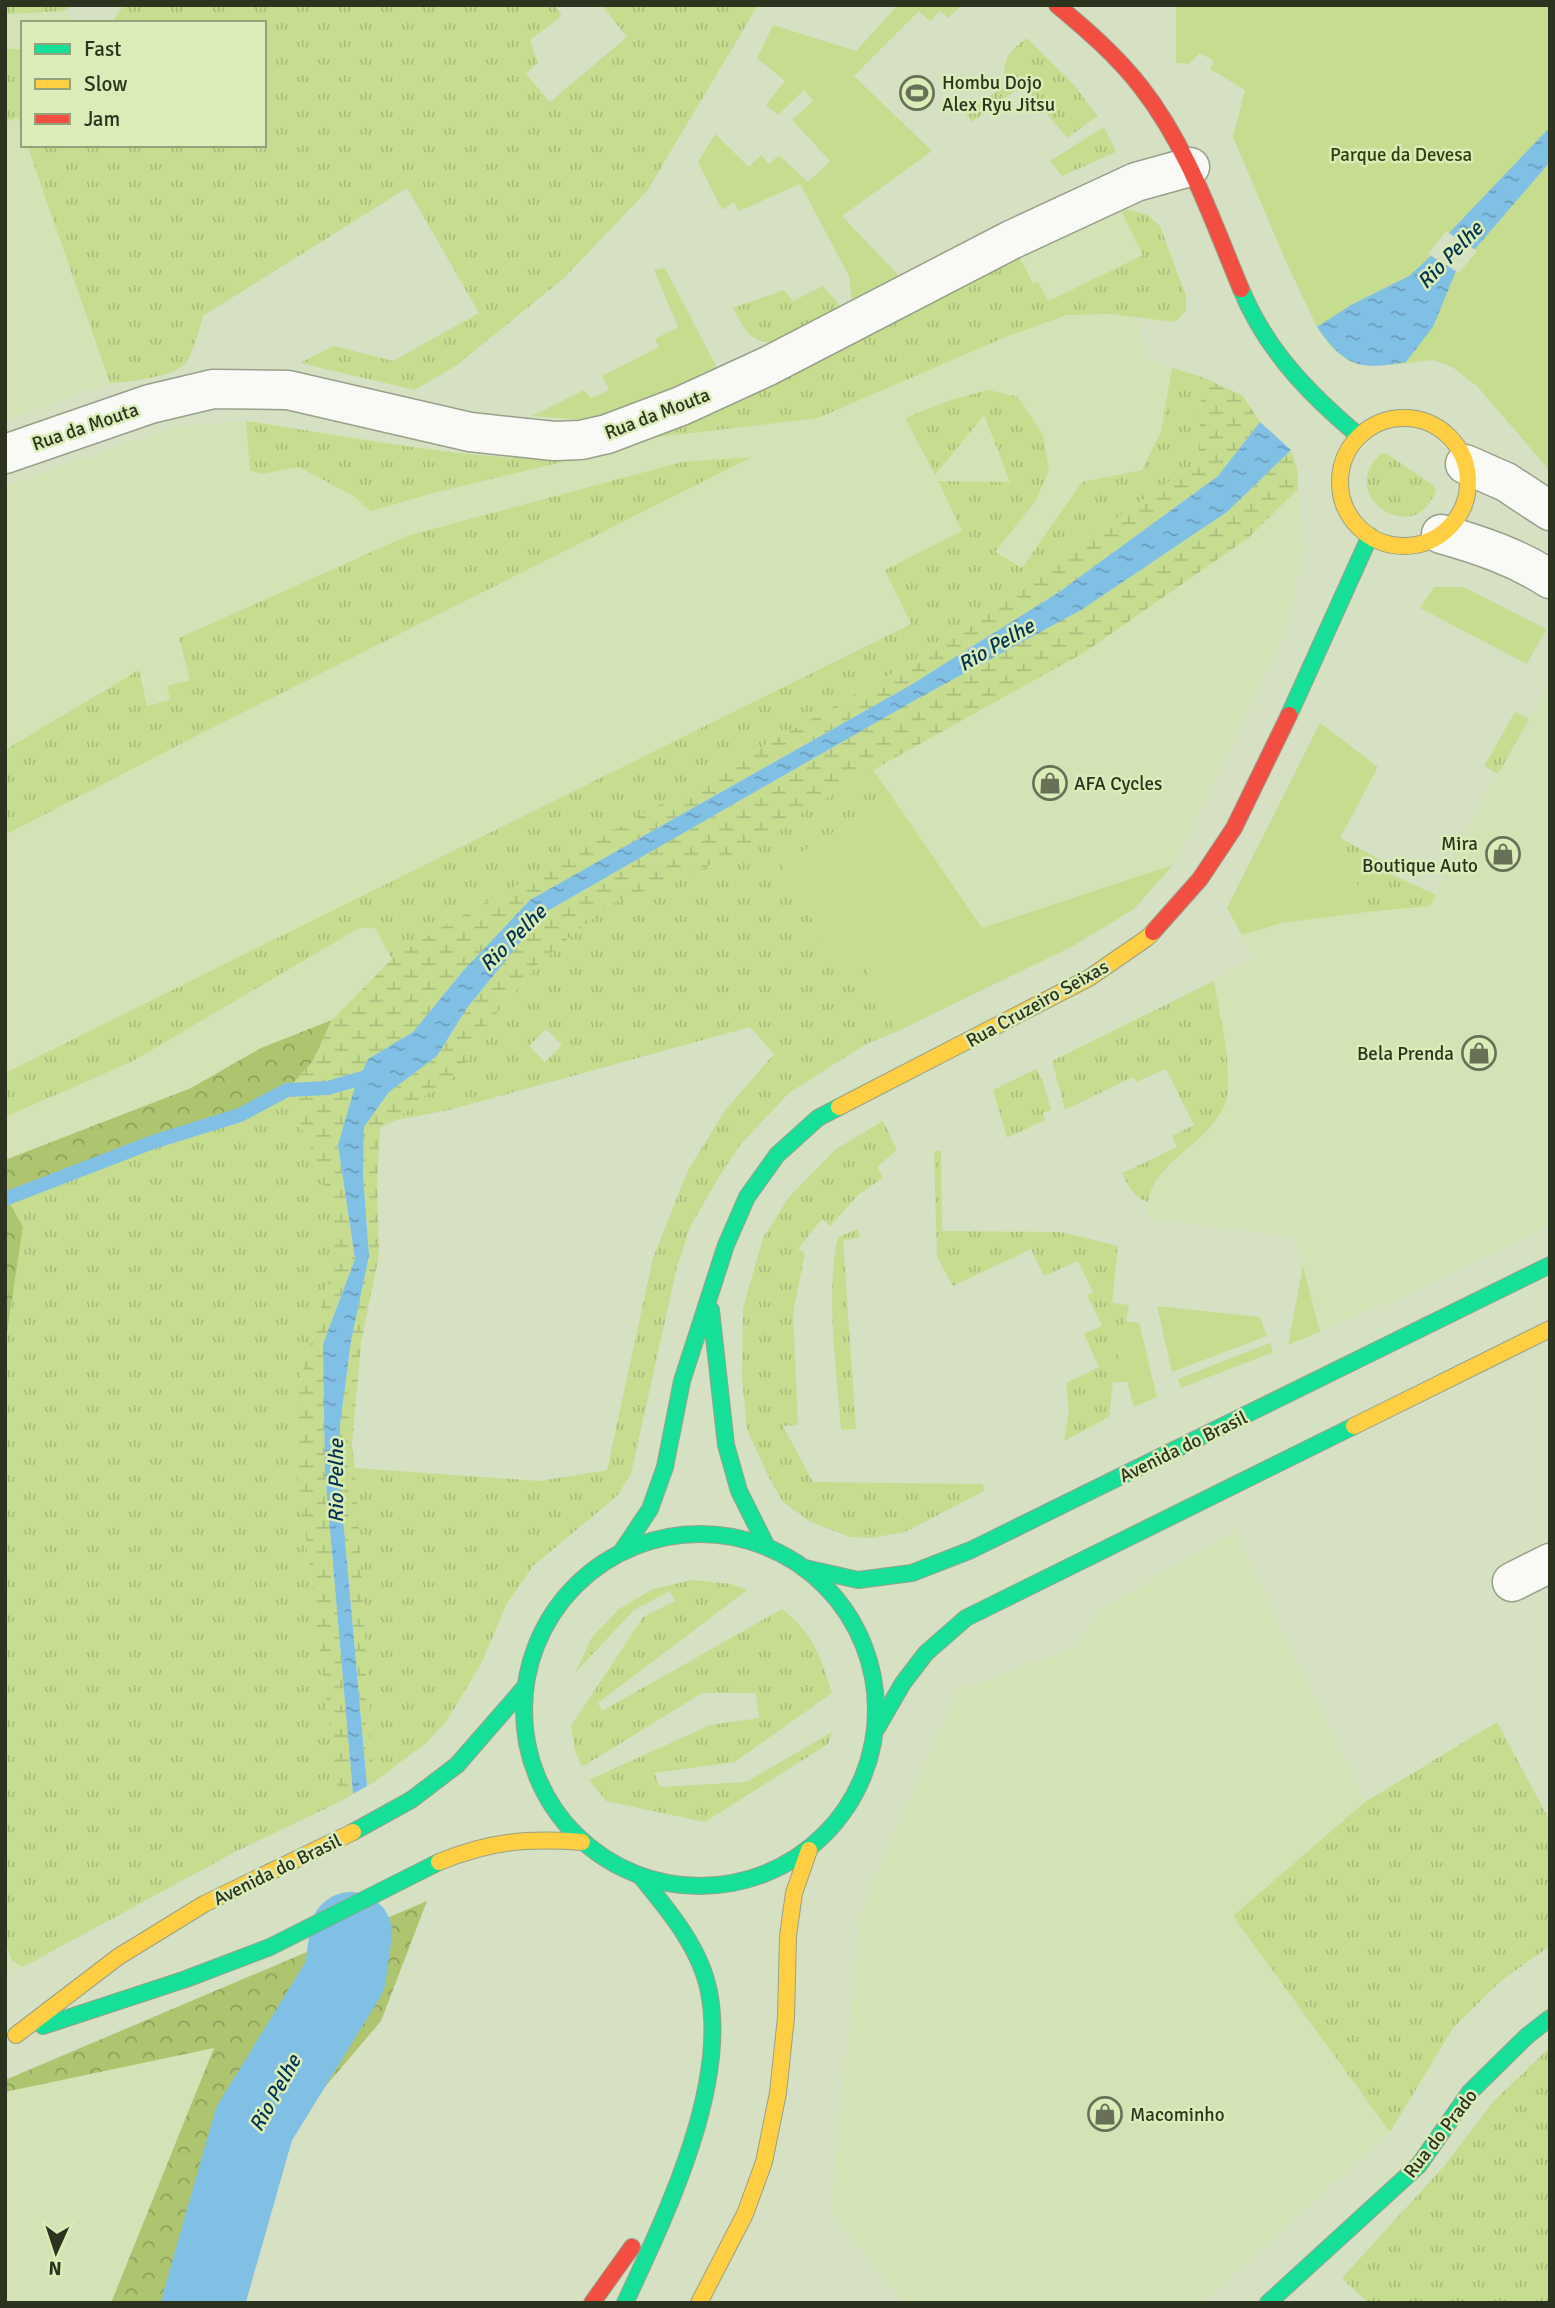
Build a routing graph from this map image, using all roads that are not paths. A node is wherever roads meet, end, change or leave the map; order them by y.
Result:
1 (1057, 5) edge
2 (1190, 167) junction
3 (1359, 436) junction
4 (5, 454) edge
5 (1465, 464) junction
6 (1550, 511) edge
7 (1441, 534) junction
8 (1370, 536) junction
9 (1550, 579) edge
10 (1550, 1265) edge
11 (710, 1300) junction
12 (1550, 1329) edge
13 (767, 1547) junction
14 (622, 1550) junction
15 (1550, 1563) edge
16 (804, 1568) junction
17 (1512, 1582) dead end
18 (524, 1688) junction
19 (876, 1730) junction
20 (582, 1842) junction
21 (809, 1850) junction
22 (642, 1878) junction
23 (1550, 2018) edge
24 (11, 2037) edge
25 (672, 2192) junction
26 (592, 2303) edge
27 (625, 2303) edge
28 (699, 2303) edge
29 (1268, 2303) edge

1 - 2 main road
2 - 3 main road
2 - 4 street, Rua da Mouta
3 - 5 main road
3 - 8 main road
5 - 6 street
5 - 7 main road
7 - 8 main road
7 - 9 street
8 - 11 main road, Rua Cruzeiro Seixas
10 - 16 main road, Avenida do Brasil
11 - 13 main road, Rua Cruzeiro Seixas
11 - 14 main road, Rua Cruzeiro Seixas
12 - 19 main road, Avenida do Brasil
13 - 14 main road, Avenida do Brasil
13 - 16 main road, Avenida do Brasil
14 - 18 main road, Avenida do Brasil
15 - 17 street
16 - 19 main road, Avenida do Brasil
18 - 20 main road, Avenida do Brasil
18 - 24 main road, Avenida do Brasil
19 - 21 main road, Avenida do Brasil
20 - 22 main road, Avenida do Brasil
20 - 24 main road, Avenida do Brasil
21 - 22 main road, Avenida do Brasil
21 - 28 main road
22 - 25 main road
23 - 29 main road, Rua do Prado
25 - 26 main road
25 - 27 main road

